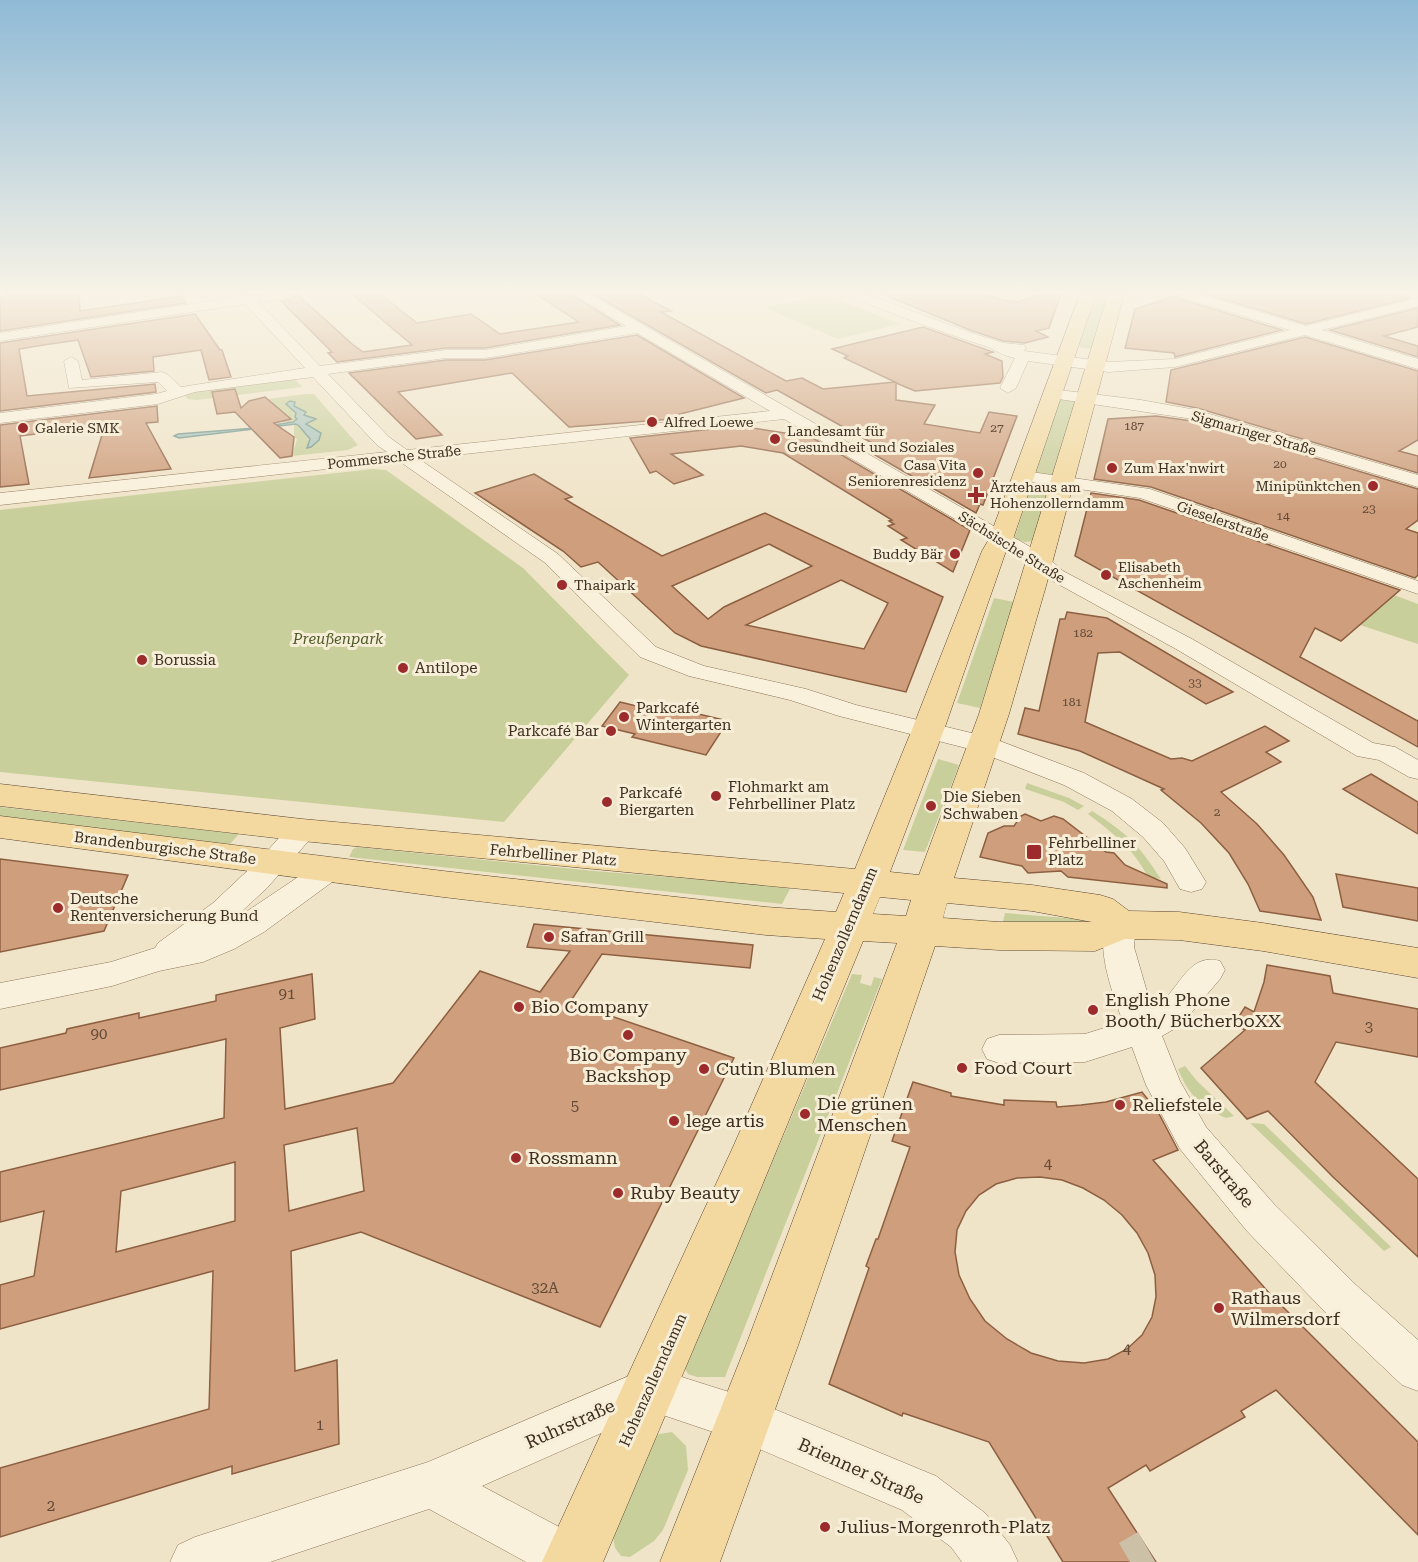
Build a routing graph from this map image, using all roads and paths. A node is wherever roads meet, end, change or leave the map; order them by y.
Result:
1 (72, 367) edge
2 (312, 367) edge
3 (444, 367) edge
4 (707, 367) edge
5 (1018, 367) edge
6 (1062, 367) edge
7 (1095, 367) edge
8 (324, 379) junction
9 (1008, 388) dead end
10 (178, 393) junction
11 (1051, 394) junction
12 (158, 399) junction
13 (1086, 399) junction
14 (788, 414) junction
15 (0, 418) edge
16 (402, 456) junction
17 (1024, 476) junction
18 (1063, 481) junction
19 (1418, 481) edge
20 (0, 499) edge
21 (1001, 539) junction
22 (1039, 560) junction
23 (1418, 588) edge
24 (931, 722) junction
25 (986, 736) junction
26 (1418, 771) edge
27 (0, 795) edge
28 (0, 827) edge
29 (302, 830) junction
30 (277, 862) junction
31 (329, 870) junction
32 (1191, 882) dead end
33 (866, 883) junction
34 (932, 889) junction
35 (1120, 925) junction
36 (848, 926) junction
37 (921, 931) junction
38 (158, 959) junction
39 (1418, 963) edge
40 (1209, 970) dead end
41 (0, 996) edge
42 (1143, 1030) junction
43 (999, 1049) dead end
44 (1418, 1369) edge
45 (650, 1389) junction
46 (745, 1419) junction
47 (431, 1485) junction
48 (574, 1561) edge
49 (195, 1562) edge
50 (690, 1562) edge
51 (993, 1562) edge

1 - 10 street
2 - 8 street
3 - 8 street
4 - 14 street, Sächsische Straße
5 - 9 street
6 - 11 main road, Hohenzollerndamm
7 - 13 main road
8 - 10 street
8 - 12 street
8 - 16 street
10 - 12 street
11 - 13 street, Sigmaringer Straße
11 - 17 main road, Hohenzollerndamm
12 - 15 street
13 - 18 main road
13 - 19 street, Sigmaringer Straße
14 - 16 street, Pommersche Straße
14 - 21 street, Sächsische Straße
16 - 20 street, Pommersche Straße
16 - 24 street
17 - 18 street, Gieselerstraße
17 - 21 main road, Hohenzollerndamm
18 - 22 main road
18 - 23 street, Gieselerstraße
21 - 22 street, Sächsische Straße
21 - 24 main road, Hohenzollerndamm
22 - 25 main road
22 - 26 street, Sächsische Straße
24 - 25 street
24 - 33 main road, Hohenzollerndamm
25 - 32 street
25 - 34 main road
27 - 29 main road
28 - 30 main road, Brandenburgische Straße
29 - 30 street
29 - 33 main road, Fehrbelliner Platz
30 - 31 main road, Brandenburgische Straße
30 - 38 street
31 - 36 main road
31 - 38 street
33 - 34 main road, Fehrbelliner Platz
33 - 36 main road, Hohenzollerndamm
34 - 35 main road, Fehrbelliner Platz
34 - 37 main road
35 - 37 main road
35 - 39 main road
35 - 42 street, Barstraße
36 - 37 main road
36 - 45 main road, Hohenzollerndamm
37 - 46 main road
38 - 41 street
40 - 42 street
42 - 43 street
42 - 44 street, Barstraße
45 - 46 street
45 - 47 street, Ruhrstraße
45 - 48 main road, Hohenzollerndamm
46 - 50 main road
46 - 51 street, Brienner Straße
47 - 48 street
47 - 49 street, Ruhrstraße

